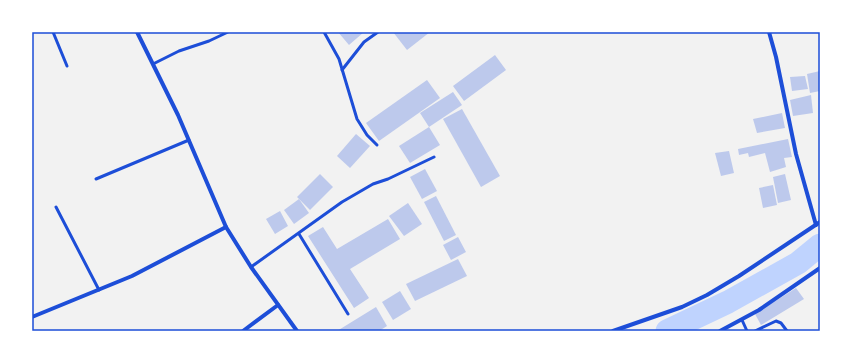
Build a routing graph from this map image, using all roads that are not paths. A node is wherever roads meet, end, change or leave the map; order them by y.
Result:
1 (53, 32) edge
2 (137, 32) edge
3 (228, 32) edge
4 (324, 32) edge
5 (378, 32) edge
6 (770, 32) edge
7 (153, 64) junction
8 (67, 66) dead end
9 (342, 70) junction
10 (189, 140) junction
11 (377, 145) dead end
12 (434, 157) dead end
13 (96, 179) dead end
14 (56, 207) dead end
15 (820, 222) edge
16 (816, 225) junction
17 (226, 227) junction
18 (299, 234) junction
19 (251, 267) junction
20 (820, 268) edge
21 (99, 290) junction
22 (278, 305) junction
23 (348, 314) dead end
24 (32, 317) edge
25 (742, 320) junction
26 (243, 331) edge
27 (297, 331) edge
28 (613, 331) edge
29 (720, 331) edge
30 (747, 331) edge
31 (755, 331) edge
32 (787, 331) edge

1 - 8 lane
2 - 7 street
3 - 7 lane
4 - 9 lane
5 - 9 lane
6 - 16 street
7 - 10 street
9 - 11 lane
10 - 13 lane
10 - 17 street
12 - 18 lane
14 - 21 lane
15 - 16 street
16 - 28 street
17 - 19 street
17 - 21 street
18 - 19 lane
18 - 23 lane
19 - 22 street
20 - 25 street
21 - 24 street
22 - 26 street
22 - 27 street
25 - 29 street
25 - 30 lane
31 - 32 lane

